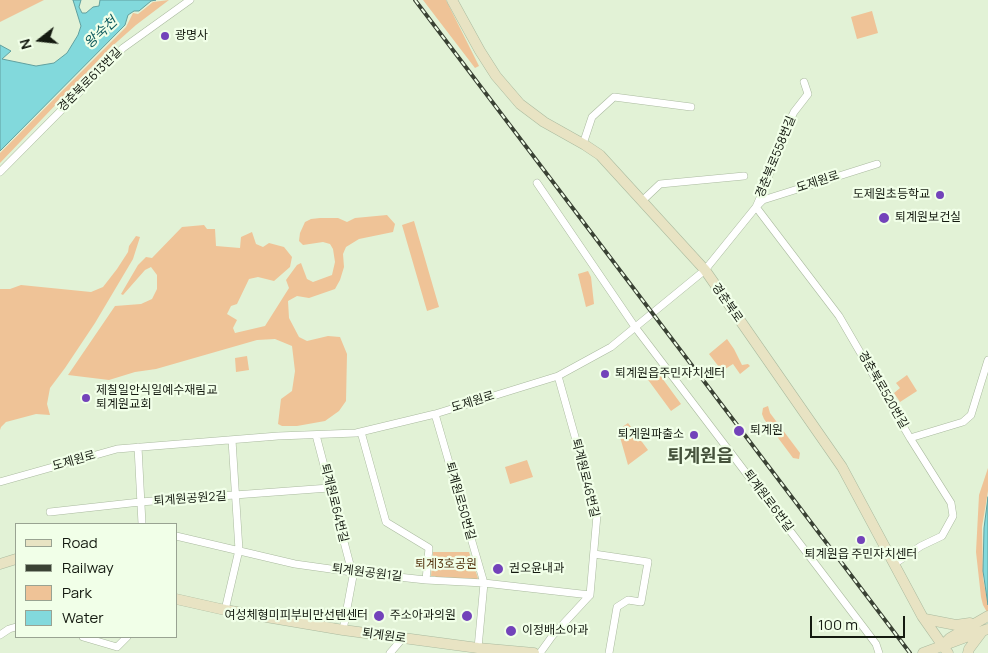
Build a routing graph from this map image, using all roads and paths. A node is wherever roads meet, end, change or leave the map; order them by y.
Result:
1 (190, 0) edge
2 (452, 0) edge
3 (804, 82) dead end
4 (691, 107) dead end
5 (583, 144) junction
6 (877, 164) dead end
7 (0, 172) edge
8 (744, 176) dead end
9 (536, 184) dead end
10 (642, 201) junction
11 (756, 207) junction
12 (705, 270) junction
13 (635, 327) junction
14 (988, 360) edge
15 (558, 376) junction
16 (435, 414) junction
17 (361, 432) junction
18 (316, 434) junction
19 (910, 438) junction
20 (232, 440) junction
21 (138, 447) junction
22 (0, 482) edge
23 (329, 488) junction
24 (236, 495) junction
25 (140, 502) junction
26 (50, 512) dead end
27 (142, 523) edge
28 (178, 536) edge
29 (240, 550) junction
30 (594, 554) junction
31 (15, 559) edge
32 (0, 564) edge
33 (894, 564) junction
34 (352, 572) junction
35 (426, 580) junction
36 (484, 583) junction
37 (590, 594) junction
38 (178, 599) edge
39 (225, 610) junction
40 (988, 616) edge
41 (924, 619) junction
42 (15, 627) edge
43 (343, 630) junction
44 (985, 631) edge
45 (957, 633) junction
46 (0, 635) edge
47 (86, 638) edge
48 (126, 638) edge
49 (403, 638) junction
50 (478, 648) junction
51 (946, 649) edge
52 (969, 651) edge
53 (390, 653) edge
54 (534, 653) edge
55 (540, 653) edge
56 (609, 653) edge
57 (879, 653) edge
58 (922, 653) edge

1 - 7 street, 경춘북로613번길
2 - 5 street, 경춘북로
3 - 11 street, 경춘북로558번길
4 - 5 street
5 - 10 street, 경춘북로
6 - 11 street, 도제원로
8 - 10 street
9 - 13 street, 퇴계원로6번길
10 - 12 street, 경춘북로
11 - 12 street, 도제원로
11 - 19 street, 경춘북로520번길
12 - 13 street, 도제원로
12 - 33 street, 경춘북로
13 - 15 street, 도제원로
13 - 57 street, 퇴계원로6번길
14 - 19 street
15 - 16 street, 도제원로
15 - 30 street, 퇴계원로46번길
16 - 17 street, 도제원로
16 - 36 street, 퇴계원로50번길
17 - 18 street, 도제원로
17 - 35 street
18 - 20 street, 도제원로
18 - 23 street, 퇴계원로64번길
19 - 33 street, 경춘북로520번길
20 - 21 street, 도제원로
20 - 24 street
21 - 22 street, 도제원로
21 - 25 street
23 - 24 street, 퇴계원공원2길
23 - 34 street, 퇴계원로64번길
24 - 25 street, 퇴계원공원2길
24 - 29 street
25 - 26 street, 퇴계원공원2길
25 - 27 street
28 - 29 street, 퇴계원공원1길
29 - 34 street, 퇴계원공원1길
29 - 39 street
30 - 37 street, 퇴계원로46번길
30 - 56 street
31 - 32 street
33 - 41 street, 경춘북로
34 - 35 street, 퇴계원공원1길
34 - 43 street, 퇴계원로64번길
35 - 36 street, 퇴계원공원1길
36 - 37 street, 퇴계원공원1길
36 - 50 street, 퇴계원로50번길
37 - 55 street
38 - 39 street, 퇴계원로
39 - 43 street, 퇴계원로
40 - 45 street
41 - 45 street
41 - 51 street, 경춘북로
42 - 46 street
43 - 49 street, 퇴계원로
44 - 45 street
44 - 52 street
45 - 51 street
47 - 48 street
49 - 50 street, 퇴계원로
49 - 53 street
50 - 54 street, 퇴계원로
51 - 58 street

